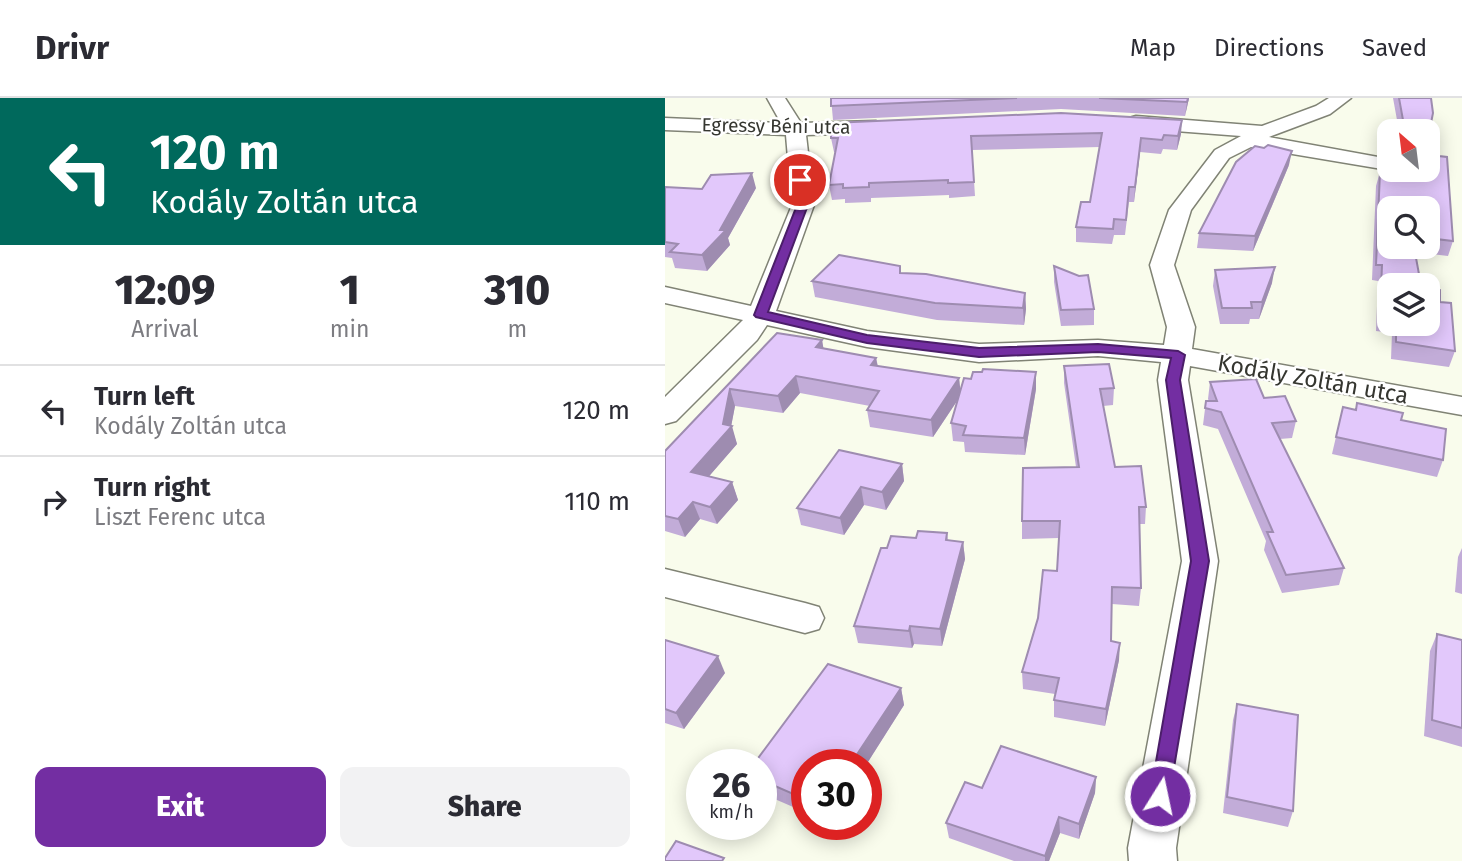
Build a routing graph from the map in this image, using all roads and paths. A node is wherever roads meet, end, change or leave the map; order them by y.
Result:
1 (776, 98) edge
2 (1342, 98) edge
3 (1113, 121) edge
4 (665, 124) edge
5 (895, 127) edge
6 (795, 129) junction
7 (1256, 136) junction
8 (1377, 162) edge
9 (665, 295) edge
10 (761, 315) junction
11 (1178, 355) junction
12 (1462, 406) edge
13 (665, 414) edge
14 (665, 583) edge
15 (804, 618) dead end
16 (1153, 861) edge

1 - 6 street
2 - 7 street
3 - 7 street
4 - 6 street, Egressy Béni utca
5 - 6 street, Egressy Béni utca
6 - 10 street
7 - 8 street
7 - 11 street
9 - 10 street, Kodály Zoltán utca
10 - 11 street, Kodály Zoltán utca
10 - 13 street
11 - 12 street, Kodály Zoltán utca
11 - 16 street
14 - 15 street

